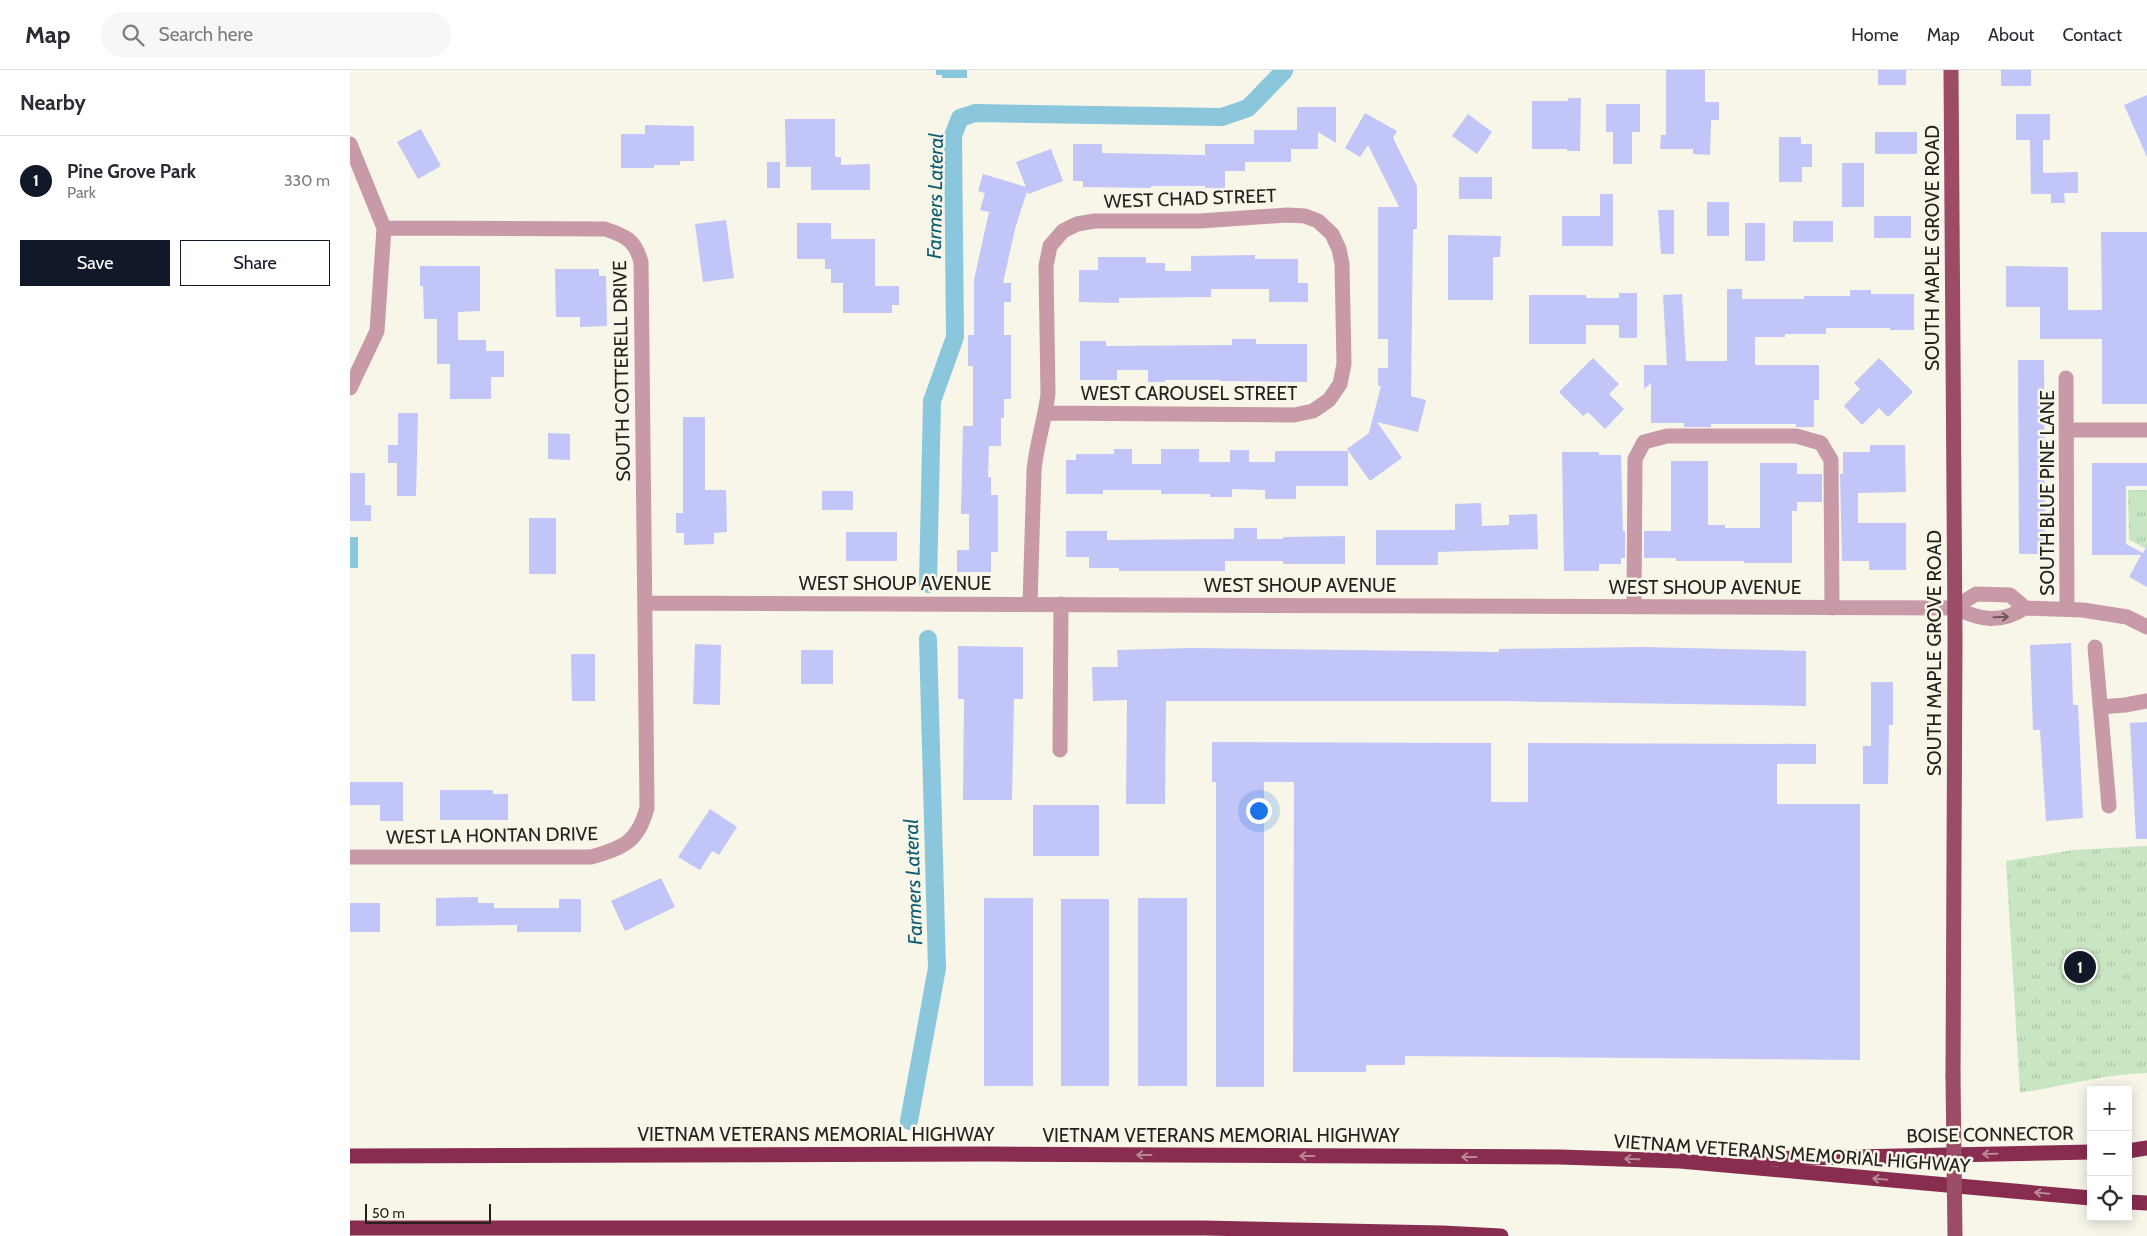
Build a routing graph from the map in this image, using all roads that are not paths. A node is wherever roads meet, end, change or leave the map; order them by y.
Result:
1 (1951, 70) edge
2 (350, 144) edge
3 (384, 228) junction
4 (2066, 378) dead end
5 (350, 388) edge
6 (1329, 400) joint
7 (1046, 413) junction
8 (2066, 430) junction
9 (2147, 430) edge
10 (645, 603) junction
11 (1030, 604) junction
12 (1061, 604) junction
13 (1634, 607) junction
14 (1832, 608) junction
15 (1954, 608) junction
16 (2025, 608) junction
17 (2067, 609) junction
18 (2147, 627) edge
19 (2095, 647) dead end
20 (2147, 701) edge
21 (2100, 707) junction
22 (1060, 750) dead end
23 (2109, 806) dead end
24 (632, 840) joint
25 (350, 857) edge
26 (2147, 1150) edge
27 (2132, 1151) edge
28 (2087, 1152) edge
29 (350, 1156) edge
30 (1680, 1161) junction
31 (2087, 1198) edge
32 (2132, 1202) edge
33 (2147, 1203) edge
34 (350, 1228) edge
35 (1502, 1236) edge
36 (1955, 1236) edge

1 - 15 main road, SOUTH MAPLE GROVE ROAD
2 - 3 street
3 - 5 street
3 - 10 street, SOUTH COTTERELL DRIVE
4 - 8 street, SOUTH BLUE PINE LANE
6 - 7 street, WEST CAROUSEL STREET
6 - 7 street, WEST CHAD STREET
7 - 11 street
8 - 9 street
8 - 17 street, SOUTH BLUE PINE LANE
10 - 11 street, WEST SHOUP AVENUE
10 - 24 street, SOUTH COTTERELL DRIVE
11 - 12 street, WEST SHOUP AVENUE
12 - 13 street, WEST SHOUP AVENUE
12 - 22 street
13 - 14 street, WEST SHOUP AVENUE
13 - 14 street
14 - 15 street, WEST SHOUP AVENUE
15 -> 16 street, WEST SHOUP AVENUE
15 - 16 street
15 - 36 main road, SOUTH MAPLE GROVE ROAD, bridge
16 - 17 street
17 - 18 street
19 - 21 street
20 - 21 street
21 - 23 street
24 - 25 street, WEST LA HONTAN DRIVE
26 - 27 highway
28 -> 30 highway, BOISE CONNECTOR
30 -> 29 highway, VIETNAM VETERANS MEMORIAL HIGHWAY
31 -> 30 highway, VIETNAM VETERANS MEMORIAL HIGHWAY
32 - 33 highway
34 - 35 highway

